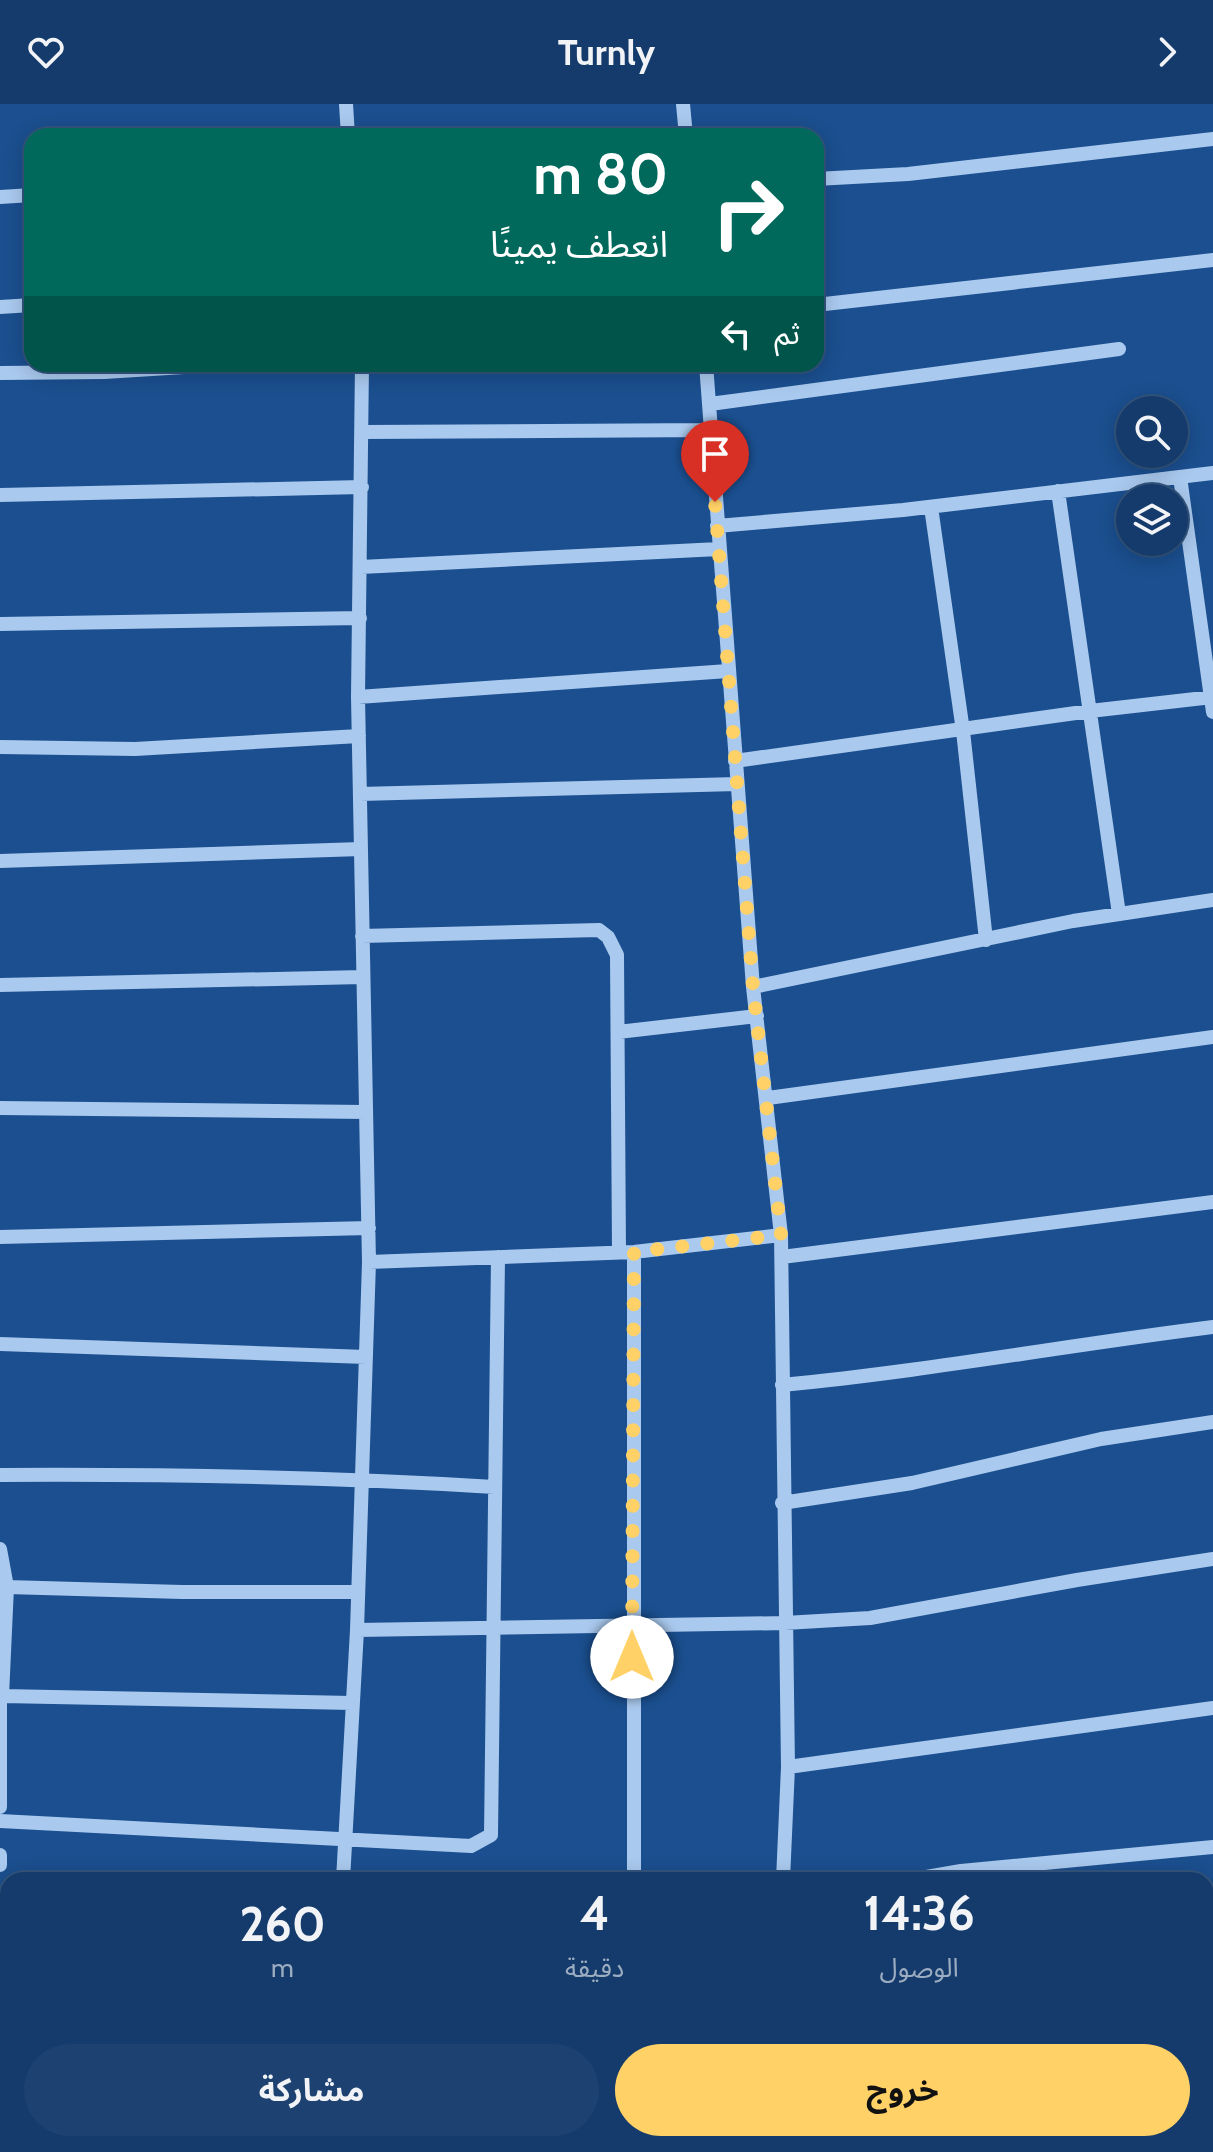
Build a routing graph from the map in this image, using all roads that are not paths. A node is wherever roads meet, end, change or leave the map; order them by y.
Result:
1 (346, 104) edge
2 (683, 104) edge
3 (348, 128) edge
4 (685, 128) edge
5 (1213, 139) edge
6 (824, 179) edge
7 (24, 196) edge
8 (0, 197) edge
9 (1213, 260) edge
10 (824, 304) edge
11 (24, 306) edge
12 (0, 307) edge
13 (1119, 349) dead end
14 (104, 372) edge
15 (362, 372) edge
16 (707, 372) edge
17 (0, 373) edge
18 (710, 404) junction
19 (710, 430) junction
20 (363, 432) junction
21 (1213, 473) edge
22 (1180, 477) junction
23 (362, 487) junction
24 (1058, 491) junction
25 (0, 495) edge
26 (931, 507) junction
27 (717, 526) junction
28 (719, 549) junction
29 (361, 567) junction
30 (360, 618) junction
31 (0, 624) edge
32 (728, 671) junction
33 (358, 697) junction
34 (1212, 702) edge
35 (1090, 711) junction
36 (963, 731) junction
37 (359, 736) junction
38 (0, 747) edge
39 (735, 761) junction
40 (737, 784) junction
41 (360, 794) junction
42 (361, 849) junction
43 (0, 861) edge
44 (1213, 900) edge
45 (1119, 914) junction
46 (362, 936) junction
47 (986, 940) junction
48 (363, 977) junction
49 (0, 985) edge
50 (753, 987) junction
51 (757, 1016) junction
52 (618, 1032) junction
53 (1213, 1037) edge
54 (768, 1098) junction
55 (0, 1108) edge
56 (366, 1112) junction
57 (1213, 1202) edge
58 (369, 1228) junction
59 (781, 1235) junction
60 (0, 1237) edge
61 (627, 1252) junction
62 (498, 1257) junction
63 (782, 1257) junction
64 (369, 1262) junction
65 (1213, 1327) edge
66 (0, 1344) edge
67 (366, 1357) junction
68 (782, 1385) junction
69 (1213, 1422) edge
70 (0, 1475) edge
71 (361, 1479) junction
72 (494, 1487) junction
73 (782, 1503) junction
74 (0, 1549) edge
75 (1213, 1559) edge
76 (7, 1587) junction
77 (358, 1592) junction
78 (785, 1623) junction
79 (632, 1626) junction
80 (492, 1627) junction
81 (357, 1630) junction
82 (1, 1696) edge
83 (352, 1703) junction
84 (1213, 1708) edge
85 (788, 1767) junction
86 (0, 1807) edge
87 (0, 1821) edge
88 (346, 1839) junction
89 (1213, 1847) edge
90 (0, 1855) edge
91 (0, 1865) edge
92 (344, 1872) edge
93 (634, 1872) edge
94 (783, 1872) edge
95 (955, 1872) edge

1 - 3 street
2 - 4 street
5 - 6 street
7 - 8 street
9 - 10 street
11 - 12 street
13 - 18 street
14 - 17 street
15 - 20 street
16 - 18 street
18 - 19 street
19 - 20 street
19 - 27 street
20 - 23 street
21 - 22 street
22 - 24 street
22 - 34 street
23 - 25 street
23 - 29 street
24 - 26 street
24 - 35 street
26 - 27 street
26 - 36 street
27 - 28 street
28 - 29 street
28 - 32 street
29 - 30 street
30 - 31 street
30 - 33 street
32 - 33 street
32 - 39 street
33 - 37 street
34 - 35 street
35 - 36 street
35 - 45 street
36 - 39 street
36 - 47 street
37 - 38 street
37 - 41 street
39 - 40 street
40 - 41 street
40 - 50 street
41 - 42 street
42 - 43 street
42 - 46 street
44 - 45 street
45 - 47 street
46 - 48 street
46 - 52 street
47 - 50 street
48 - 49 street
48 - 56 street
50 - 51 street
51 - 52 street
51 - 54 street
52 - 61 street
53 - 54 street
54 - 59 street
55 - 56 street
56 - 58 street
57 - 63 street
58 - 60 street
58 - 64 street
59 - 61 street
59 - 63 street
61 - 62 street
61 - 79 street
62 - 64 street
62 - 72 street
63 - 68 street
64 - 67 street
65 - 68 street
66 - 67 street
67 - 71 street
68 - 73 street
69 - 73 street
70 - 71 street
71 - 72 street
71 - 77 street
72 - 80 street
73 - 78 street
74 - 76 street
75 - 78 street
76 - 77 street
76 - 82 street
77 - 81 street
78 - 79 street
78 - 85 street
79 - 80 street
79 - 93 street
80 - 81 street
80 - 88 street
81 - 83 street
82 - 83 street
82 - 86 street
83 - 88 street
84 - 85 street
85 - 94 street
87 - 88 street
88 - 92 street
89 - 95 street
90 - 91 street

